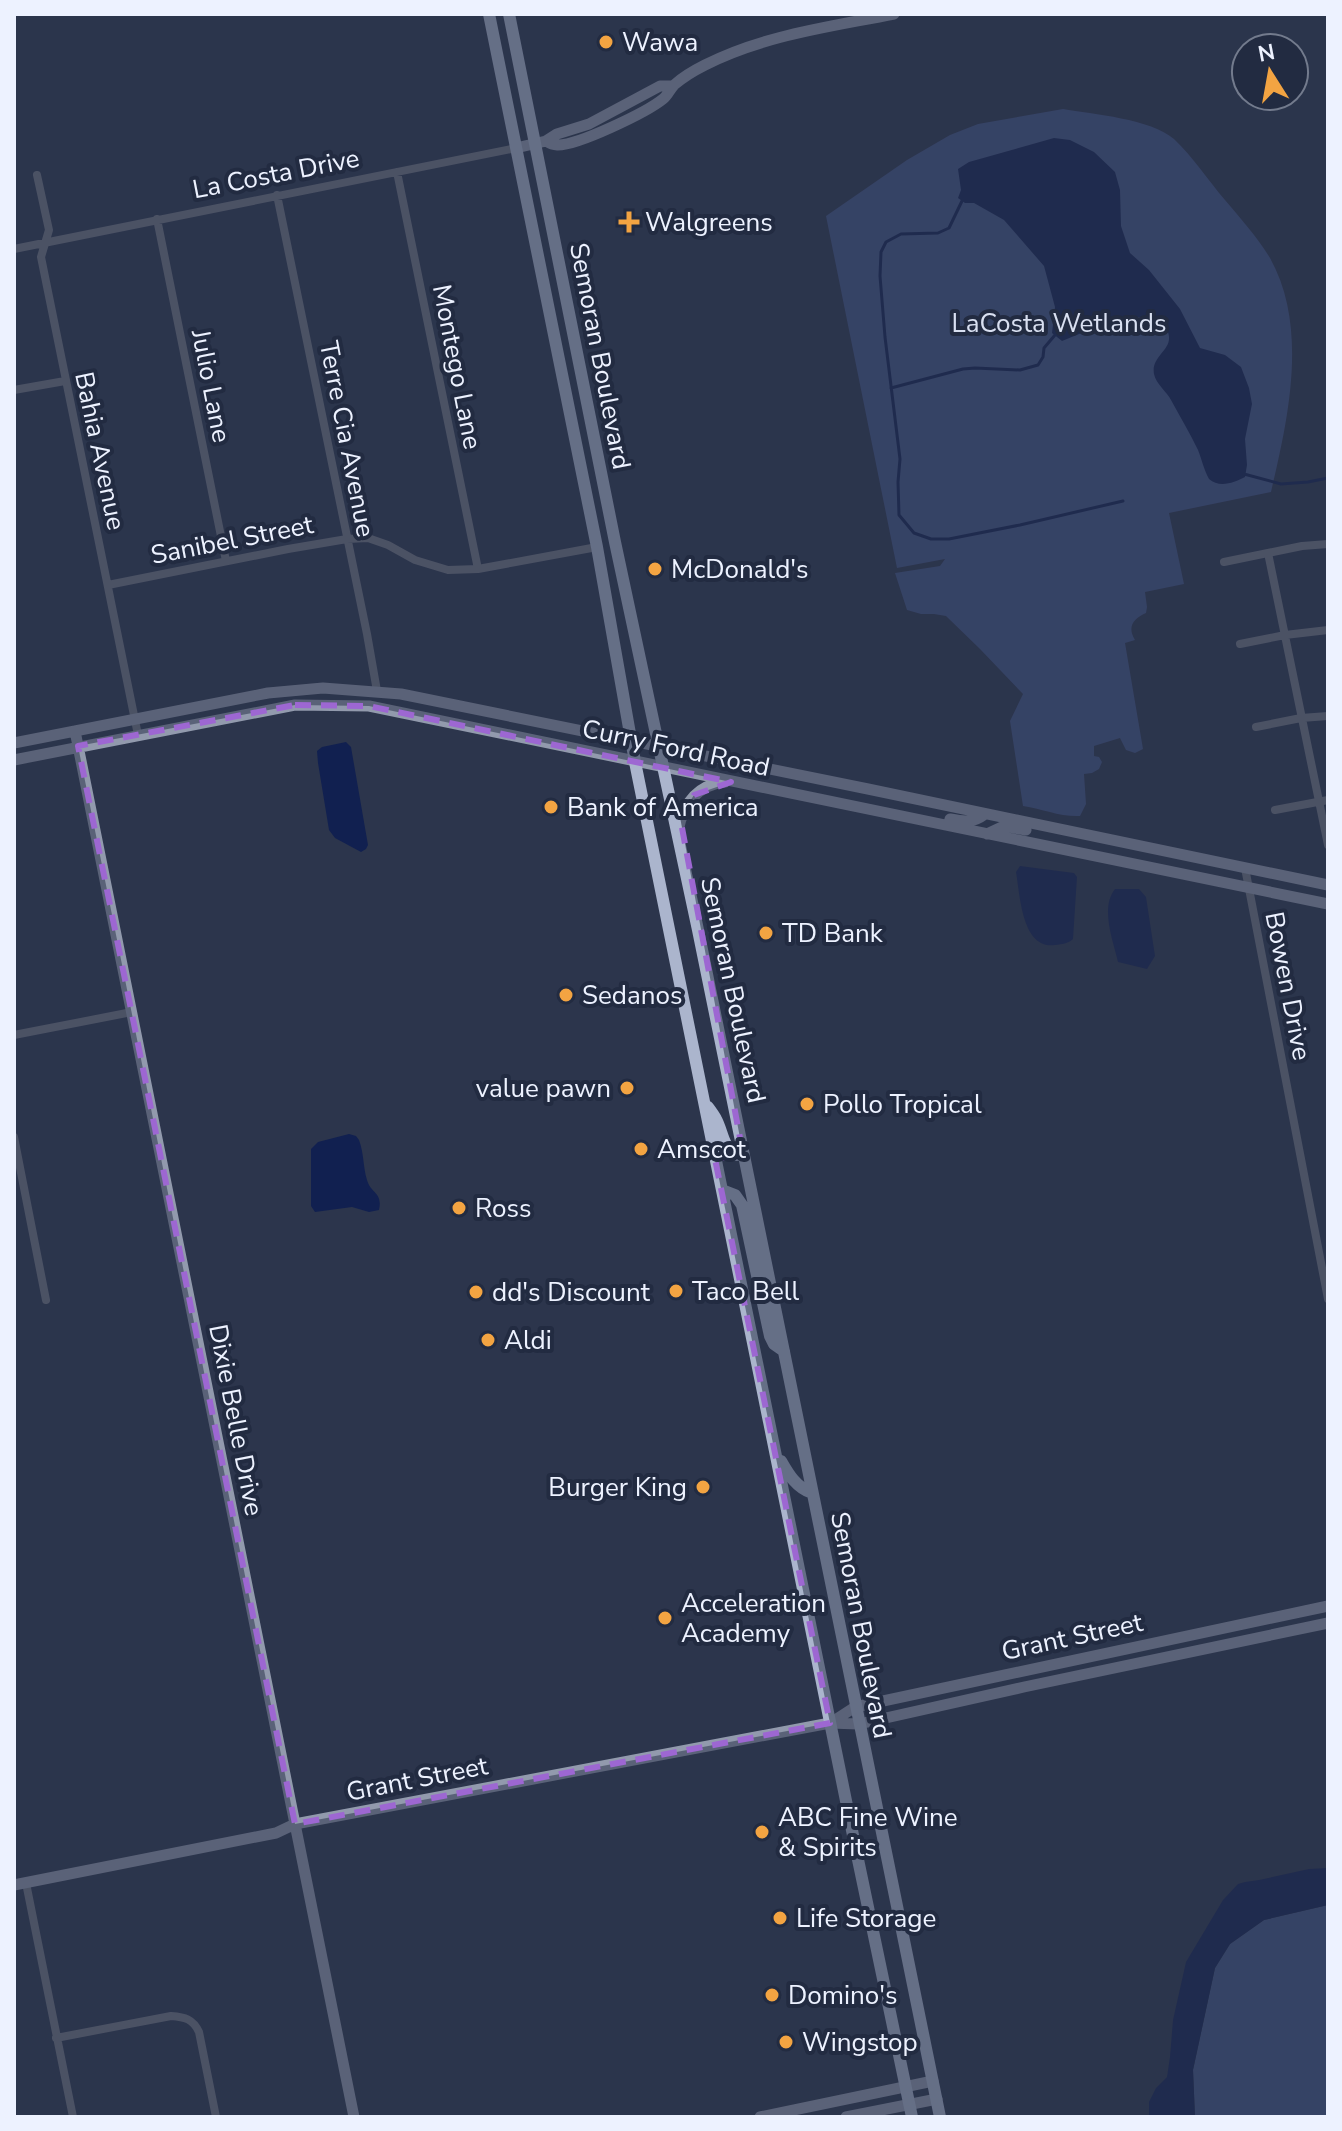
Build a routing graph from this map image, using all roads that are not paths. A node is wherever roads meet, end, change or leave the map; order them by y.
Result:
1 (489, 14) edge
2 (509, 14) edge
3 (894, 14) edge
4 (672, 86) junction
5 (624, 107) junction
6 (615, 125) junction
7 (540, 142) junction
8 (516, 148) junction
9 (397, 172) junction
10 (37, 175) dead end
11 (277, 195) junction
12 (157, 219) junction
13 (45, 243) junction
14 (14, 249) edge
15 (65, 381) junction
16 (14, 390) edge
17 (347, 539) junction
18 (1328, 544) edge
19 (597, 547) junction
20 (1268, 553) junction
21 (226, 561) junction
22 (1224, 562) dead end
23 (478, 569) junction
24 (108, 585) junction
25 (1328, 630) edge
26 (1285, 635) junction
27 (1240, 644) dead end
28 (377, 691) junction
29 (295, 705) junction
30 (1328, 716) edge
31 (1301, 718) junction
32 (134, 719) junction
33 (1256, 727) dead end
34 (75, 731) junction
35 (138, 735) junction
36 (631, 740) junction
37 (14, 743) edge
38 (78, 746) junction
39 (658, 746) junction
40 (14, 760) edge
41 (635, 762) junction
42 (663, 767) junction
43 (731, 782) junction
44 (1323, 801) edge
45 (863, 808) junction
46 (1275, 810) dead end
47 (985, 814) junction
48 (677, 831) junction
49 (987, 834) junction
50 (1098, 837) junction
51 (1328, 845) edge
52 (1245, 868) junction
53 (1328, 885) edge
54 (1249, 889) junction
55 (1328, 904) edge
56 (132, 1012) junction
57 (14, 1035) edge
58 (704, 1101) junction
59 (14, 1137) edge
60 (743, 1154) junction
61 (722, 1190) junction
62 (1328, 1299) edge
63 (46, 1300) dead end
64 (784, 1351) junction
65 (775, 1451) junction
66 (812, 1493) junction
67 (1328, 1606) edge
68 (1275, 1617) junction
69 (1252, 1622) junction
70 (1328, 1623) edge
71 (1278, 1634) junction
72 (1255, 1638) junction
73 (1128, 1648) junction
74 (1132, 1665) junction
75 (1020, 1670) junction
76 (1024, 1687) junction
77 (855, 1707) junction
78 (830, 1723) junction
79 (859, 1724) junction
80 (295, 1824) junction
81 (20, 1884) edge
82 (56, 2038) junction
83 (933, 2081) junction
84 (906, 2087) junction
85 (937, 2099) junction
86 (911, 2110) edge
87 (73, 2117) edge
88 (216, 2117) edge
89 (354, 2117) edge
90 (760, 2117) edge
91 (846, 2117) edge
92 (940, 2117) edge

1 - 8 main road, Semoran Boulevard
2 - 7 main road, Semoran Boulevard
3 - 4 street, La Costa Drive
4 - 5 street, La Costa Drive
4 - 6 street, La Costa Drive
5 - 6 street
5 - 7 street, La Costa Drive
6 - 7 street, La Costa Drive
7 - 8 street, La Costa Drive
7 - 39 main road, Semoran Boulevard
8 - 9 street, La Costa Drive
8 - 19 main road, Semoran Boulevard
9 - 11 street, La Costa Drive
9 - 23 street, Montego Lane
10 - 13 street, Bahia Avenue
11 - 12 street, La Costa Drive
11 - 17 street, Terre Cia Avenue
12 - 13 street, La Costa Drive
12 - 21 street, Julio Lane
13 - 14 street, La Costa Drive
13 - 15 street, Bahia Avenue
15 - 16 street
15 - 24 street, Bahia Avenue
17 - 21 street, Sanibel Street
17 - 23 street, Sanibel Street
17 - 28 street, Terre Cia Avenue
18 - 20 street
19 - 23 street, Sanibel Street
19 - 36 main road, Semoran Boulevard
20 - 22 street
20 - 26 street
21 - 24 street, Sanibel Street
24 - 32 street, Bahia Avenue
25 - 26 street
26 - 27 street
26 - 31 street
28 - 29 street
28 - 32 street, Curry Ford Road
28 - 36 street, Curry Ford Road
29 - 35 street, Curry Ford Road
29 - 41 street, Curry Ford Road
30 - 31 street
31 - 33 street
31 - 44 street
32 - 34 street, Curry Ford Road
32 - 35 street, Bahia Avenue
34 - 37 street, Curry Ford Road
34 - 38 street, Dixie Belle Drive
35 - 38 street, Curry Ford Road
36 - 39 street, Curry Ford Road
36 - 41 main road, Semoran Boulevard
38 - 40 street, Curry Ford Road
38 - 56 street, Dixie Belle Drive
39 - 42 main road, Semoran Boulevard
39 - 47 street, Curry Ford Road
41 - 42 street, Curry Ford Road
41 - 58 main road, Semoran Boulevard
42 - 43 street, Curry Ford Road
42 - 48 main road, Semoran Boulevard
43 - 45 street, Curry Ford Road
43 - 48 street
44 - 46 street
44 - 51 street
45 - 47 street
45 - 49 street, Curry Ford Road
47 - 50 street, Curry Ford Road
48 - 60 main road, Semoran Boulevard
49 - 50 street
49 - 54 street, Curry Ford Road
50 - 52 street, Curry Ford Road
52 - 53 street, Curry Ford Road
52 - 54 street, Bowen Drive
54 - 55 street, Curry Ford Road
54 - 62 street, Bowen Drive
56 - 57 street
56 - 80 street, Dixie Belle Drive
58 - 60 main road
58 - 61 main road, Semoran Boulevard
59 - 63 street
60 - 64 main road, Semoran Boulevard
61 - 64 main road
61 - 65 main road, Semoran Boulevard
64 - 66 main road, Semoran Boulevard
65 - 66 main road
65 - 78 main road, Semoran Boulevard
66 - 77 main road, Semoran Boulevard
67 - 68 street, Grant Street
68 - 69 street, Grant Street
68 - 71 street
69 - 72 street
69 - 73 street, Grant Street
70 - 71 street, Grant Street
71 - 72 street, Grant Street
72 - 74 street, Grant Street
73 - 74 street
73 - 75 street, Grant Street
74 - 76 street, Grant Street
75 - 76 street
75 - 77 street, Grant Street
76 - 79 street, Grant Street
77 - 78 street, Grant Street
77 - 79 main road, Semoran Boulevard
78 - 79 street, Grant Street
78 - 80 street, Grant Street
78 - 84 main road, Semoran Boulevard
79 - 83 main road, Semoran Boulevard
80 - 81 street, Grant Street
80 - 89 street, Dixie Belle Drive
81 - 82 street
82 - 87 street
82 - 88 street
83 - 84 street
83 - 85 main road, Semoran Boulevard
84 - 86 main road, Semoran Boulevard
84 - 90 street
85 - 86 street
85 - 92 main road, Semoran Boulevard
86 - 91 street

